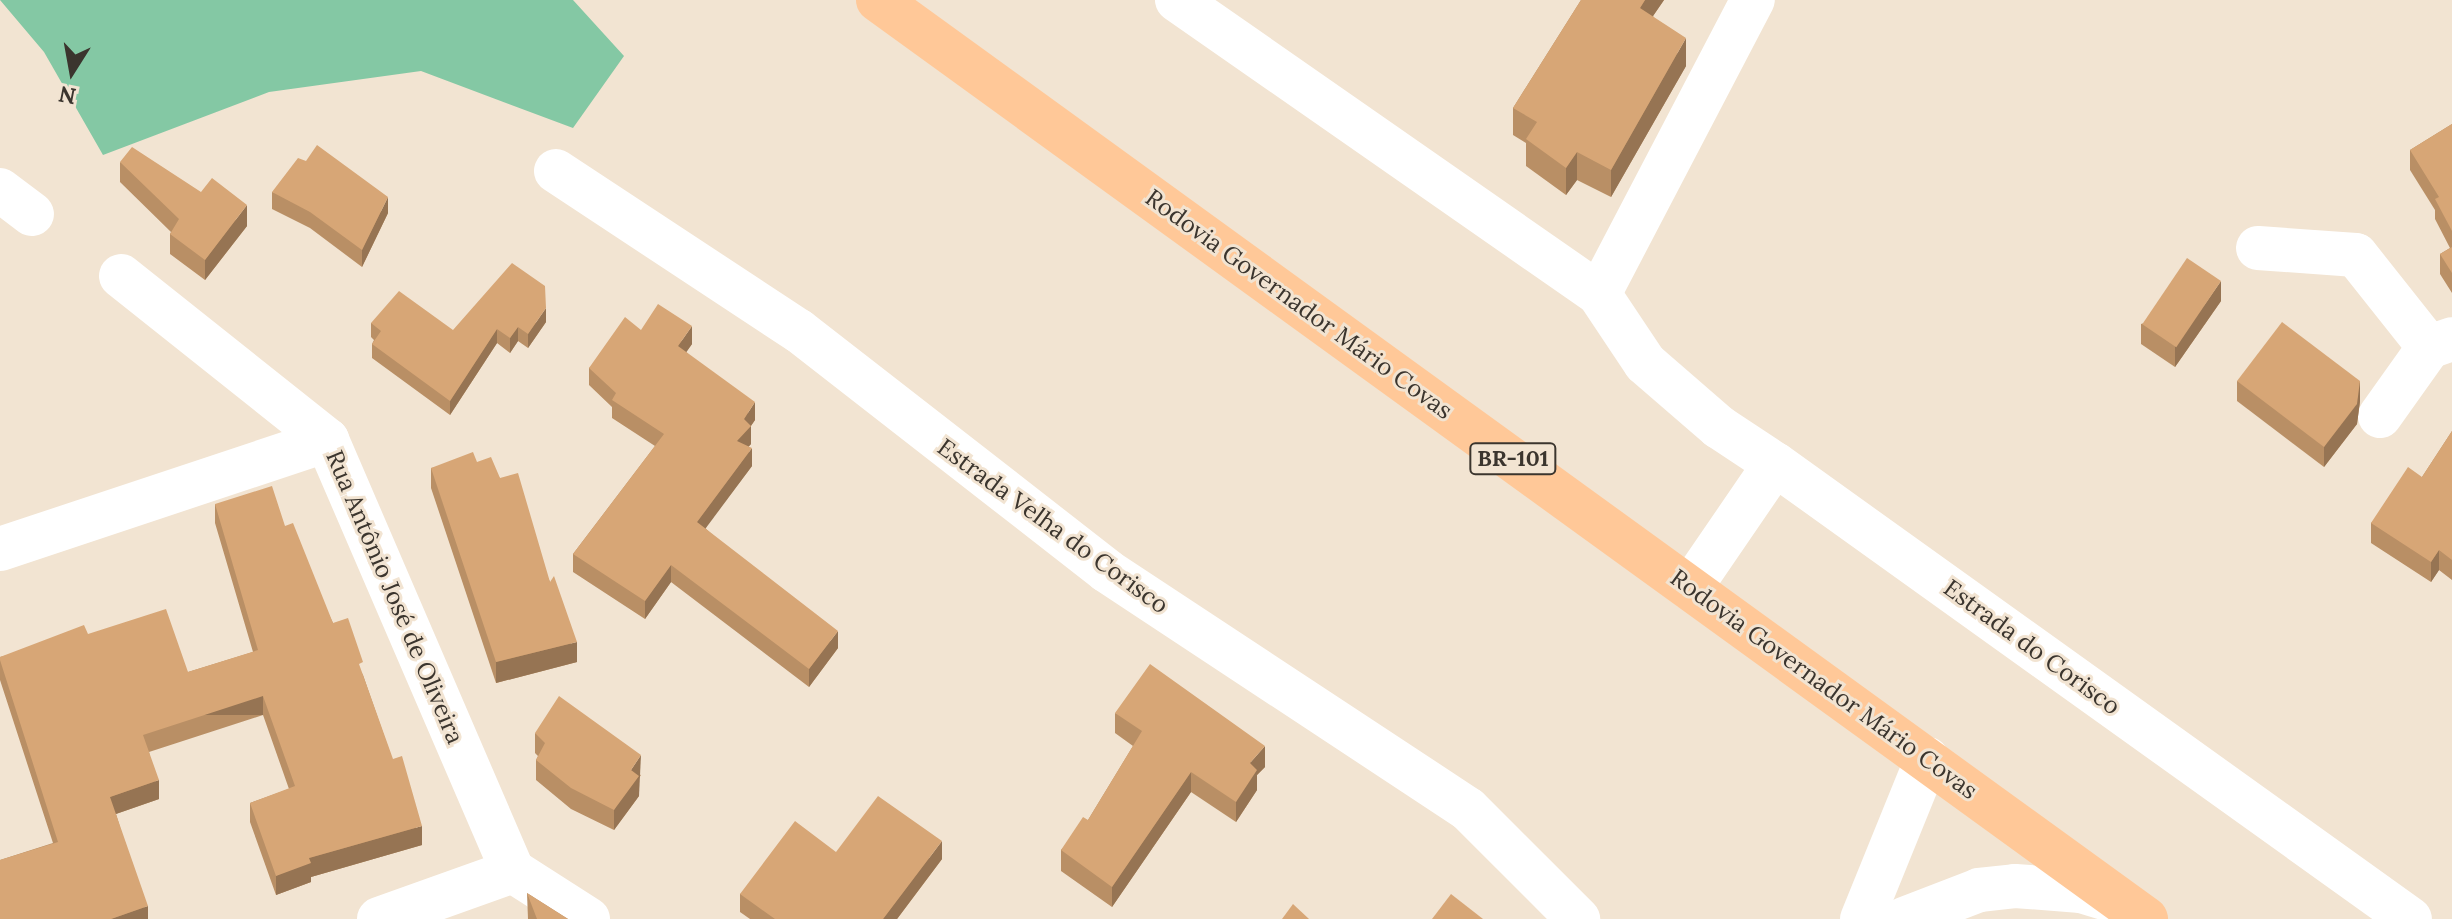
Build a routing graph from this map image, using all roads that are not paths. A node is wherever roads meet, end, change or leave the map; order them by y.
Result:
1 (878, 0) edge
2 (1177, 0) edge
3 (1753, 0) edge
4 (556, 171) dead end
5 (2258, 248) dead end
6 (121, 276) dead end
7 (1599, 294) junction
8 (2441, 343) edge
9 (2380, 416) dead end
10 (327, 440) junction
11 (1775, 464) junction
12 (0, 549) edge
13 (1690, 588) junction
14 (1927, 759) junction
15 (513, 871) junction
16 (2135, 911) edge
17 (379, 919) edge
18 (588, 919) edge
19 (1578, 919) edge
20 (1862, 919) edge
21 (1904, 919) edge
22 (2410, 919) edge

1 - 13 highway, Rodovia Governador Mário Covas / BR-101
2 - 7 street
3 - 7 street
4 - 19 street, Estrada Velha do Corisco
5 - 8 street
6 - 10 street, Rua Antônio José de Oliveira
7 - 11 street, Estrada do Corisco
8 - 9 street
10 - 12 street
10 - 15 street, Rua Antônio José de Oliveira
11 - 13 street
11 - 22 street, Estrada do Corisco
13 - 14 highway, Rodovia Governador Mário Covas / BR-101
14 - 16 highway, Rodovia Governador Mário Covas / BR-101
14 - 20 street
15 - 17 street
15 - 18 street
16 - 21 street

